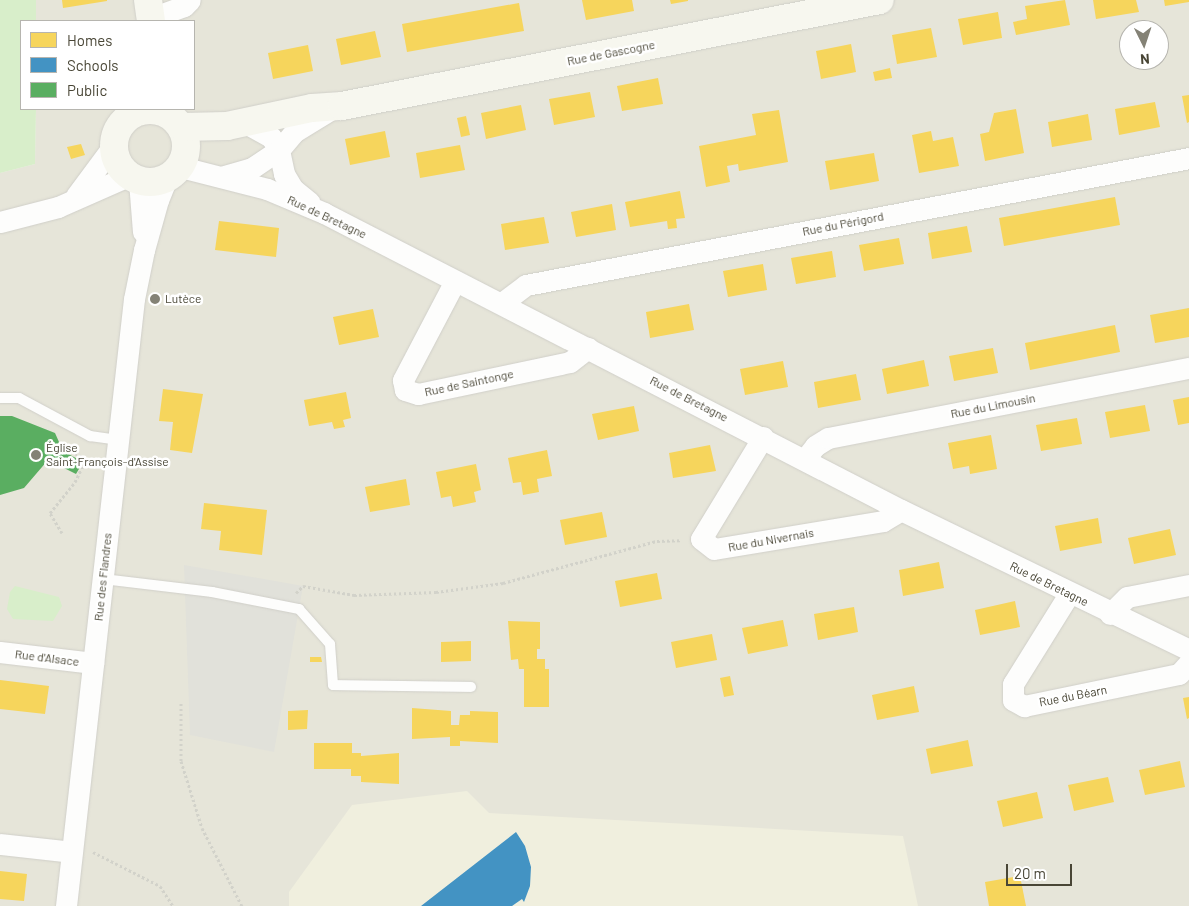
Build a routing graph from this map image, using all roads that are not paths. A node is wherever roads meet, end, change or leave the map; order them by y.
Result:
1 (190, 0) edge
2 (880, 0) edge
3 (150, 13) edge
4 (342, 106) junction
5 (138, 111) edge
6 (172, 117) edge
7 (242, 121) junction
8 (113, 146) junction
9 (279, 150) junction
10 (1189, 158) edge
11 (174, 173) junction
12 (224, 176) junction
13 (134, 179) junction
14 (73, 200) junction
15 (324, 213) junction
16 (0, 222) edge
17 (144, 250) junction
18 (455, 281) junction
19 (502, 303) junction
20 (588, 348) junction
21 (1189, 368) edge
22 (0, 398) edge
23 (763, 437) junction
24 (118, 440) junction
25 (805, 458) junction
26 (901, 510) junction
27 (103, 579) junction
28 (1189, 585) edge
29 (1069, 594) junction
30 (1110, 614) junction
31 (1189, 650) edge
32 (0, 652) edge
33 (1189, 663) edge
34 (93, 664) junction
35 (471, 687) dead end
36 (0, 844) edge
37 (72, 852) junction
38 (66, 906) edge

1 - 3 street
2 - 4 street, Rue de Gascogne
4 - 7 street, Rue de Gascogne
4 - 9 street, Rue de Gascogne
5 - 6 street
5 - 8 street
6 - 7 street, Rue de Gascogne
6 - 11 street
7 - 9 street
8 - 13 street
8 - 14 street
9 - 12 street, Rue de Gascogne
9 - 15 street
10 - 19 street, Rue du Périgord
11 - 12 street, Rue de Bretagne
11 - 13 street
11 - 17 street, Rue des Flandres
12 - 15 street, Rue de Bretagne
13 - 14 street
13 - 17 street, Rue des Flandres
14 - 16 street
15 - 18 street, Rue de Bretagne
17 - 24 street, Rue des Flandres
18 - 19 street, Rue de Bretagne
18 - 20 street, Rue de Saintonge
19 - 20 street, Rue de Bretagne
20 - 23 street, Rue de Bretagne
21 - 25 street, Rue du Limousin
22 - 24 lane
23 - 25 street, Rue de Bretagne
23 - 26 street, Rue du Nivernais
24 - 27 street, Rue des Flandres
25 - 26 street, Rue de Bretagne
26 - 29 street, Rue de Bretagne
27 - 34 street, Rue des Flandres
27 - 35 lane
28 - 30 street
29 - 30 street, Rue de Bretagne
29 - 33 street, Rue du Béarn
30 - 31 street, Rue de Bretagne
32 - 34 street, Rue d'Alsace
34 - 37 street, Rue des Flandres
36 - 37 street
37 - 38 street, Rue des Flandres

